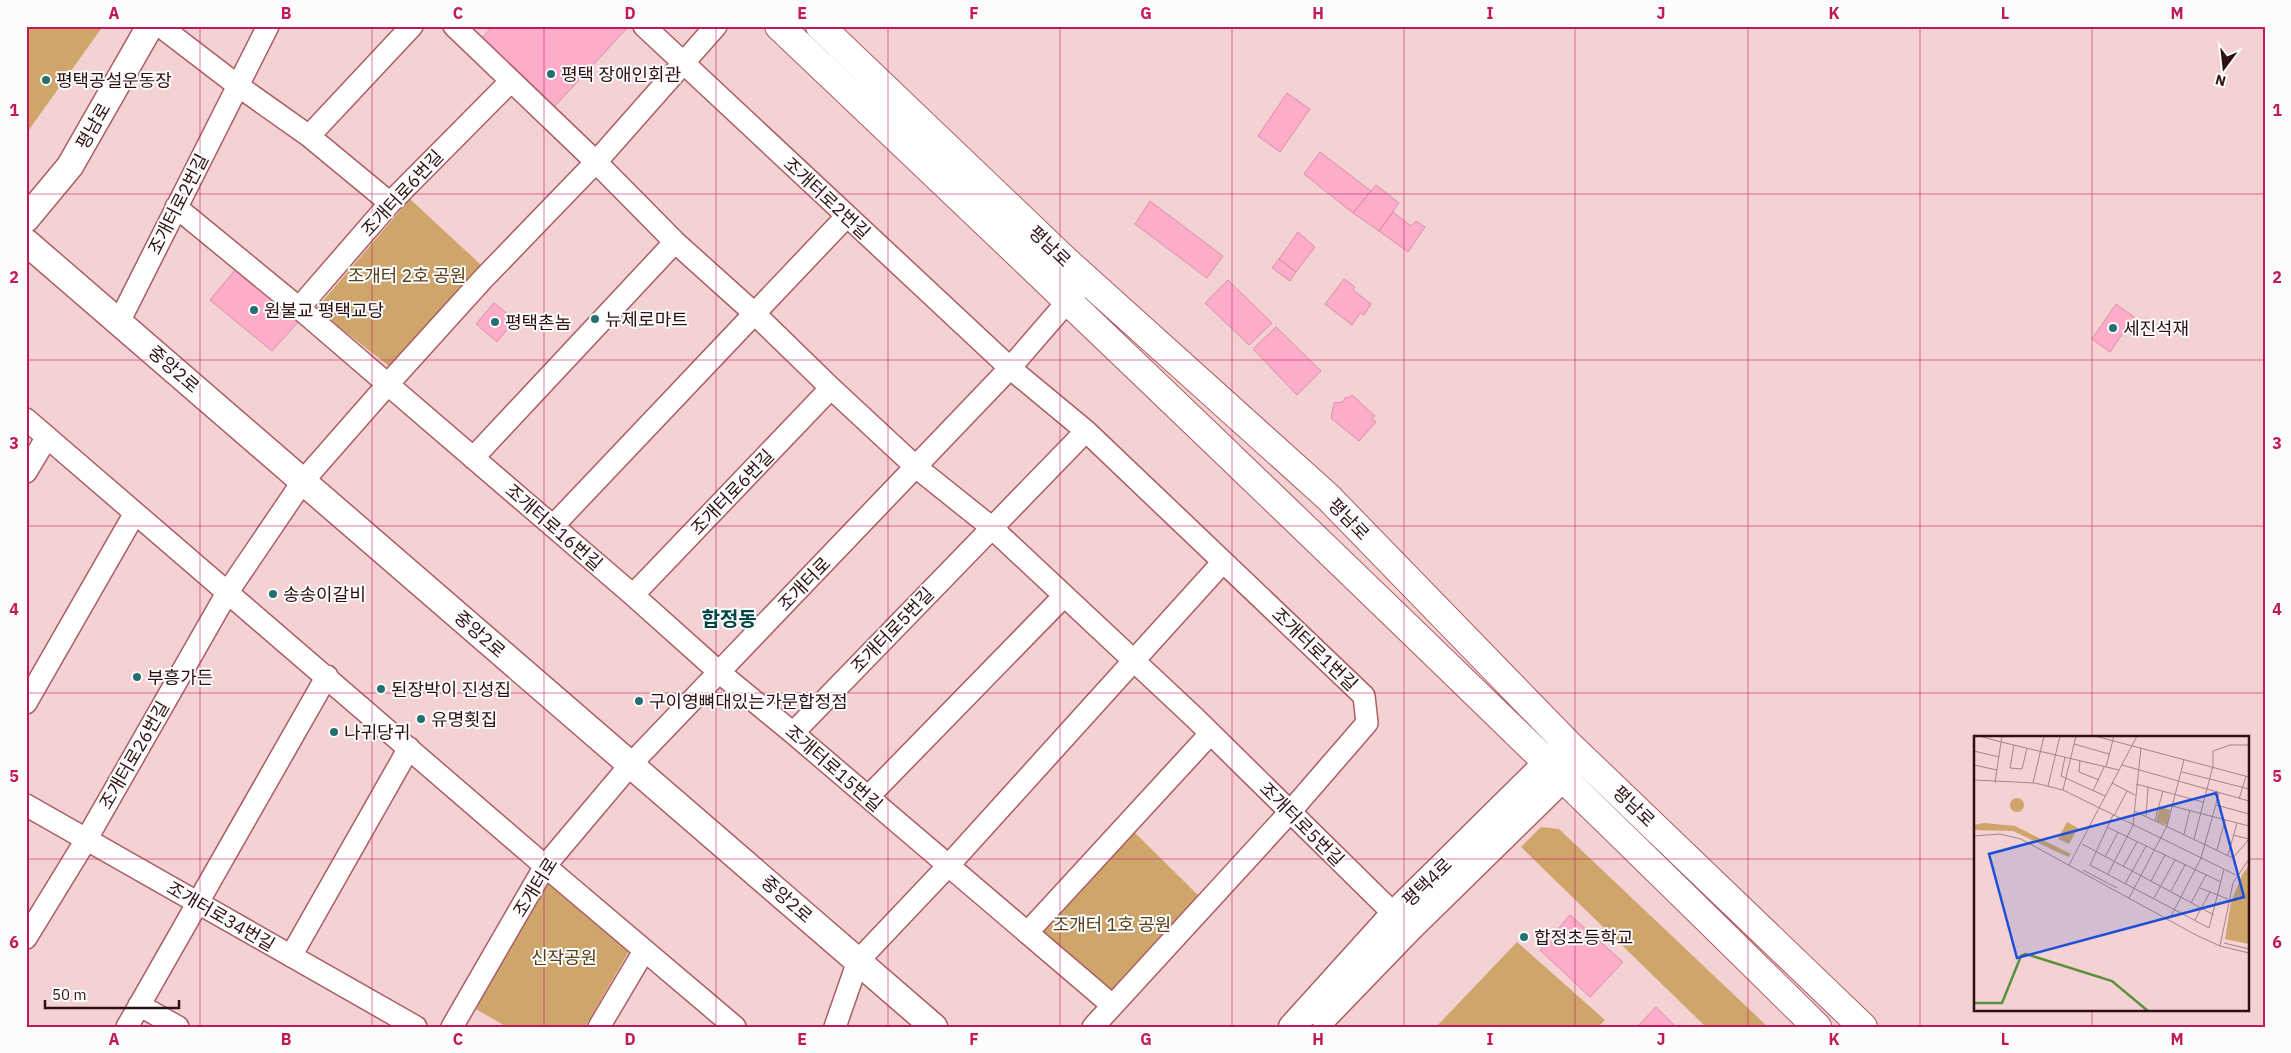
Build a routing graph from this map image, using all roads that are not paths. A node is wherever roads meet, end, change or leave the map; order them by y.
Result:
1 (150, 26) edge
2 (160, 26) edge
3 (268, 26) edge
4 (412, 26) edge
5 (454, 26) edge
6 (644, 26) edge
7 (716, 26) edge
8 (779, 26) edge
9 (820, 26) edge
10 (684, 63) junction
11 (510, 82) junction
12 (237, 85) junction
13 (309, 136) junction
14 (596, 162) junction
15 (390, 203) junction
16 (176, 207) junction
17 (846, 216) junction
18 (26, 219) edge
19 (26, 242) edge
20 (675, 242) junction
21 (1086, 280) junction
22 (1068, 301) junction
23 (299, 308) junction
24 (754, 313) junction
25 (119, 322) junction
26 (1010, 368) junction
27 (388, 384) junction
28 (830, 388) junction
29 (26, 419) edge
30 (1086, 431) junction
31 (48, 437) junction
32 (473, 458) junction
33 (916, 468) junction
34 (26, 472) edge
35 (303, 481) junction
36 (135, 513) junction
37 (553, 526) junction
38 (991, 527) junction
39 (1223, 562) junction
40 (227, 593) junction
41 (634, 595) junction
42 (1064, 596) junction
43 (1133, 661) junction
44 (719, 672) junction
45 (327, 676) junction
46 (26, 703) edge
47 (793, 733) junction
48 (1210, 734) junction
49 (409, 748) junction
50 (1575, 750) junction
51 (631, 764) junction
52 (1556, 771) junction
53 (868, 797) junction
54 (26, 805) edge
55 (1290, 812) junction
56 (86, 840) junction
57 (545, 866) junction
58 (948, 866) junction
59 (197, 903) junction
60 (1394, 914) junction
61 (1026, 933) junction
62 (26, 938) edge
63 (644, 951) junction
64 (290, 956) junction
65 (858, 961) junction
66 (140, 1005) junction
67 (1112, 1005) junction
68 (724, 1023) edge
69 (127, 1027) edge
70 (178, 1027) edge
71 (416, 1027) edge
72 (452, 1027) edge
73 (599, 1027) edge
74 (835, 1027) edge
75 (934, 1027) edge
76 (1093, 1027) edge
77 (1292, 1027) edge
78 (1315, 1027) edge
79 (1817, 1027) edge
80 (1863, 1027) edge

1 - 18 street, 평남로
2 - 12 street
3 - 12 street, 조개터로2번길
4 - 13 street
5 - 11 street
6 - 10 street, 조개터로2번길
7 - 10 street
8 - 22 main road, 평남로
9 - 21 main road, 평남로
10 - 14 street
10 - 17 street, 조개터로2번길
11 - 14 street
11 - 15 street, 조개터로6번길
12 - 13 street
12 - 16 street, 조개터로2번길
13 - 15 street
14 - 20 street
14 - 27 street
15 - 23 street, 조개터로6번길
16 - 23 street, 조개터로16번길
16 - 25 street, 조개터로2번길
17 - 24 street
17 - 26 street, 조개터로2번길
19 - 25 street, 중앙2로
20 - 24 street
20 - 32 street
21 - 22 street, 조개터로
21 - 50 main road, 평남로
22 - 26 street, 조개터로
22 - 52 main road, 평남로
23 - 27 street, 조개터로16번길
24 - 28 street
24 - 37 street
25 - 35 street, 중앙2로
26 - 30 street, 조개터로1번길
26 - 33 street, 조개터로
27 - 32 street, 조개터로16번길
27 - 35 street
28 - 33 street
28 - 41 street, 조개터로6번길
29 - 31 street
30 - 38 street, 조개터로5번길
30 - 39 street, 조개터로1번길
31 - 34 street
31 - 36 street
32 - 37 street, 조개터로16번길
33 - 38 street, 조개터로5번길
33 - 44 street, 조개터로
35 - 40 street, 조개터로26번길
35 - 51 street, 중앙2로
36 - 40 street
36 - 46 street
37 - 41 street, 조개터로16번길
38 - 42 street, 조개터로5번길
38 - 47 street, 조개터로5번길
39 - 43 street
39 - 55 street, 조개터로1번길
40 - 45 street
40 - 56 street, 조개터로26번길
41 - 44 street, 조개터로16번길
42 - 43 street, 조개터로5번길
42 - 53 street
43 - 48 street, 조개터로5번길
43 - 58 street
44 - 47 street, 조개터로15번길
44 - 51 street, 조개터로
45 - 49 street
45 - 59 street
47 - 53 street, 조개터로15번길
48 - 55 street, 조개터로5번길
48 - 61 street
49 - 57 street
49 - 64 street
50 - 52 street, 평택4로
50 - 80 main road, 평남로
51 - 57 street, 조개터로
51 - 65 street, 중앙2로
52 - 60 street, 평택4로
52 - 78 street, 평택4로
52 - 79 main road, 평남로
53 - 58 street, 조개터로15번길
54 - 56 street, 조개터로34번길
55 - 60 street, 조개터로5번길
55 - 67 street, 조개터로1번길
56 - 59 street, 조개터로34번길
56 - 62 street, 조개터로26번길
57 - 63 street
57 - 72 street, 조개터로
58 - 61 street, 조개터로15번길
58 - 65 street
59 - 64 street, 조개터로34번길
59 - 66 street
60 - 77 street, 평택4로
61 - 67 street, 조개터로15번길
63 - 68 street
63 - 73 street
64 - 71 street, 조개터로34번길
65 - 74 street
65 - 75 street, 중앙2로
66 - 69 street
66 - 70 street
67 - 76 street, 조개터로1번길

